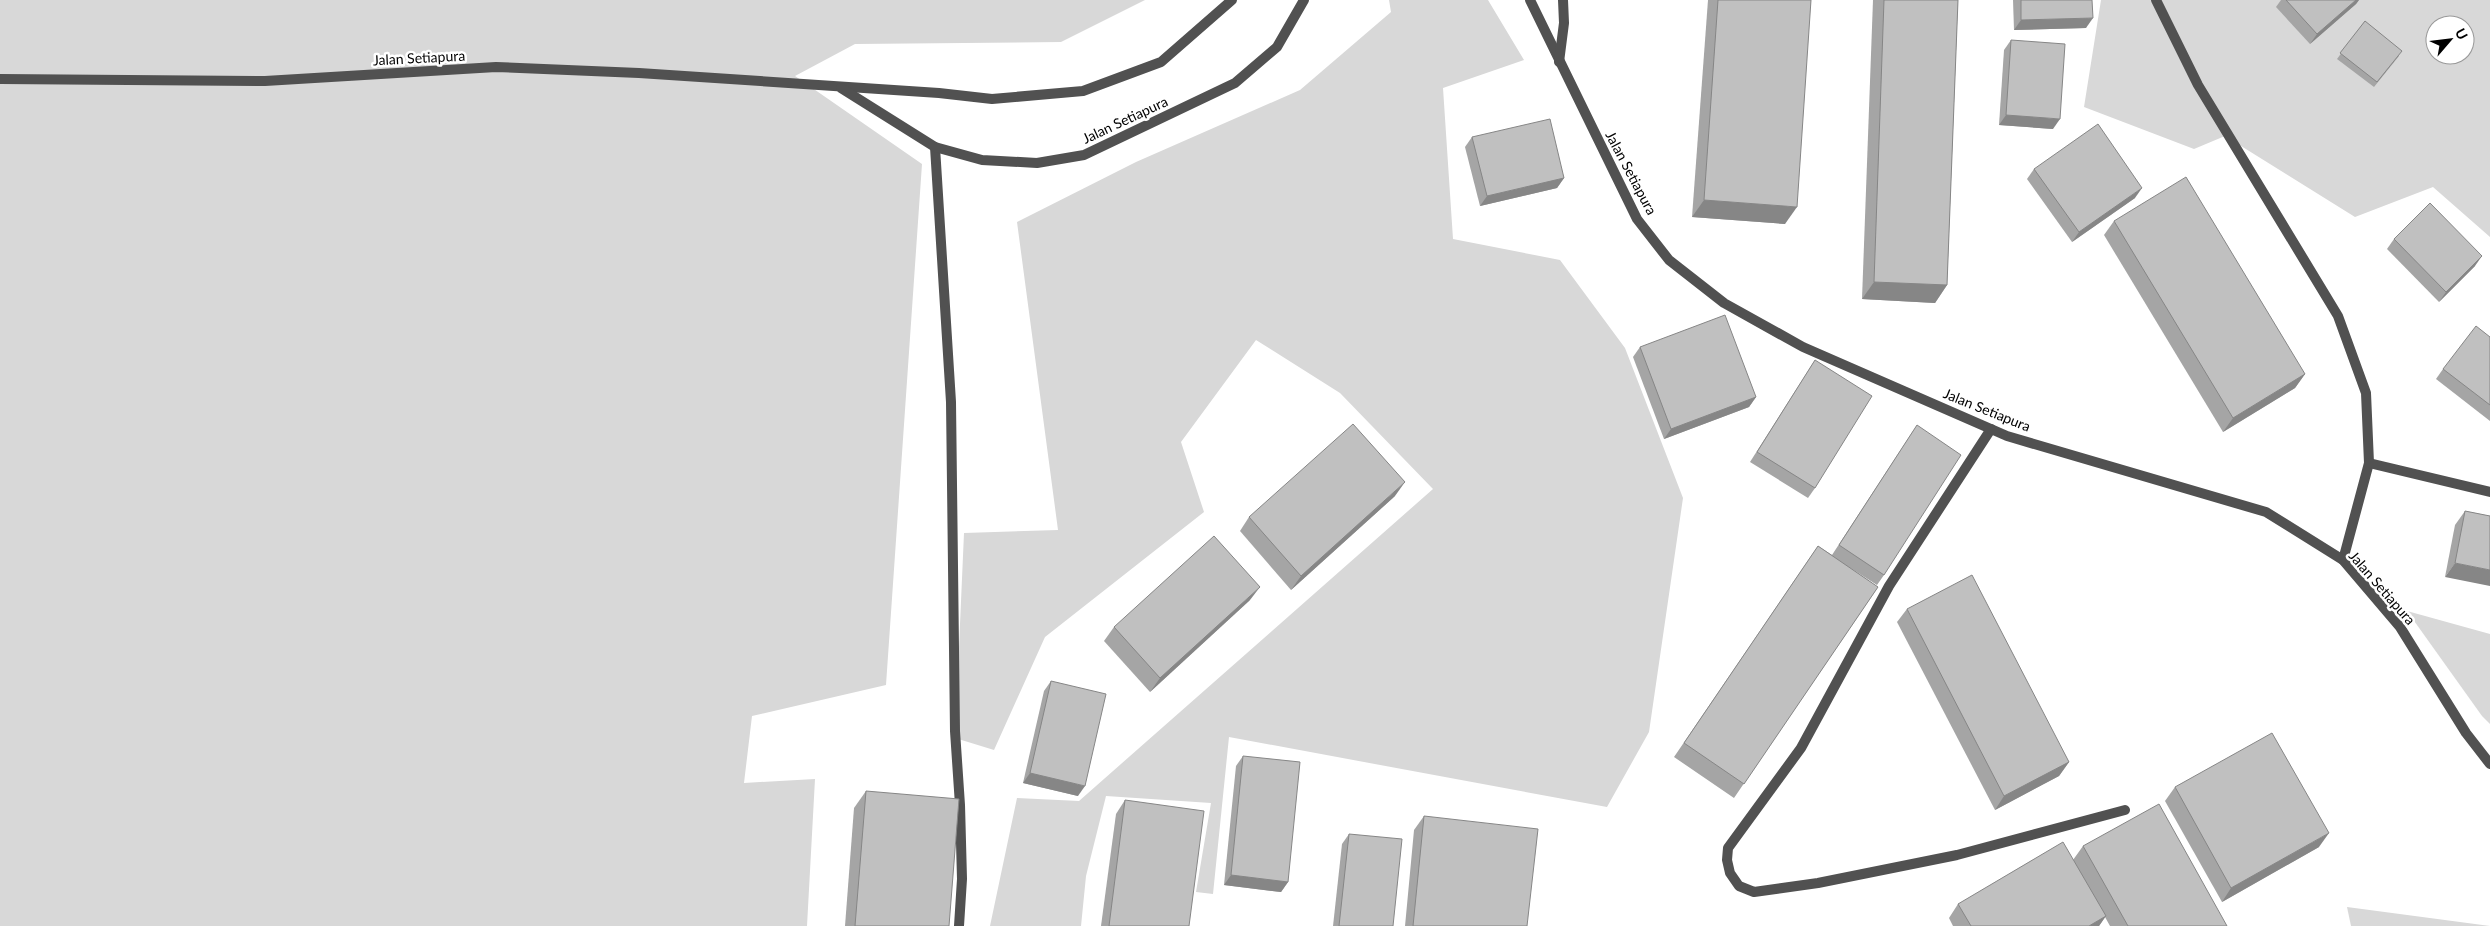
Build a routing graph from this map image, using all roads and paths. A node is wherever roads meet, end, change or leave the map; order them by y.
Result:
1 (1232, 0) edge
2 (1304, 0) edge
3 (1530, 0) edge
4 (1563, 0) edge
5 (2156, 0) edge
6 (1559, 63) junction
7 (0, 79) edge
8 (840, 87) junction
9 (936, 147) junction
10 (1990, 429) junction
11 (2370, 463) junction
12 (2490, 492) edge
13 (2343, 560) junction
14 (2490, 764) edge
15 (2125, 810) dead end
16 (959, 926) edge

1 - 8 street, Jalan Setiapura
2 - 9 street, Jalan Setiapura
3 - 6 street, Jalan Setiapura
4 - 6 street
5 - 11 street
6 - 10 street, Jalan Setiapura
7 - 8 street, Jalan Setiapura
8 - 9 street, Jalan Setiapura
9 - 16 street
10 - 13 street, Jalan Setiapura
10 - 15 street
11 - 12 street
11 - 13 street
13 - 14 street, Jalan Setiapura

